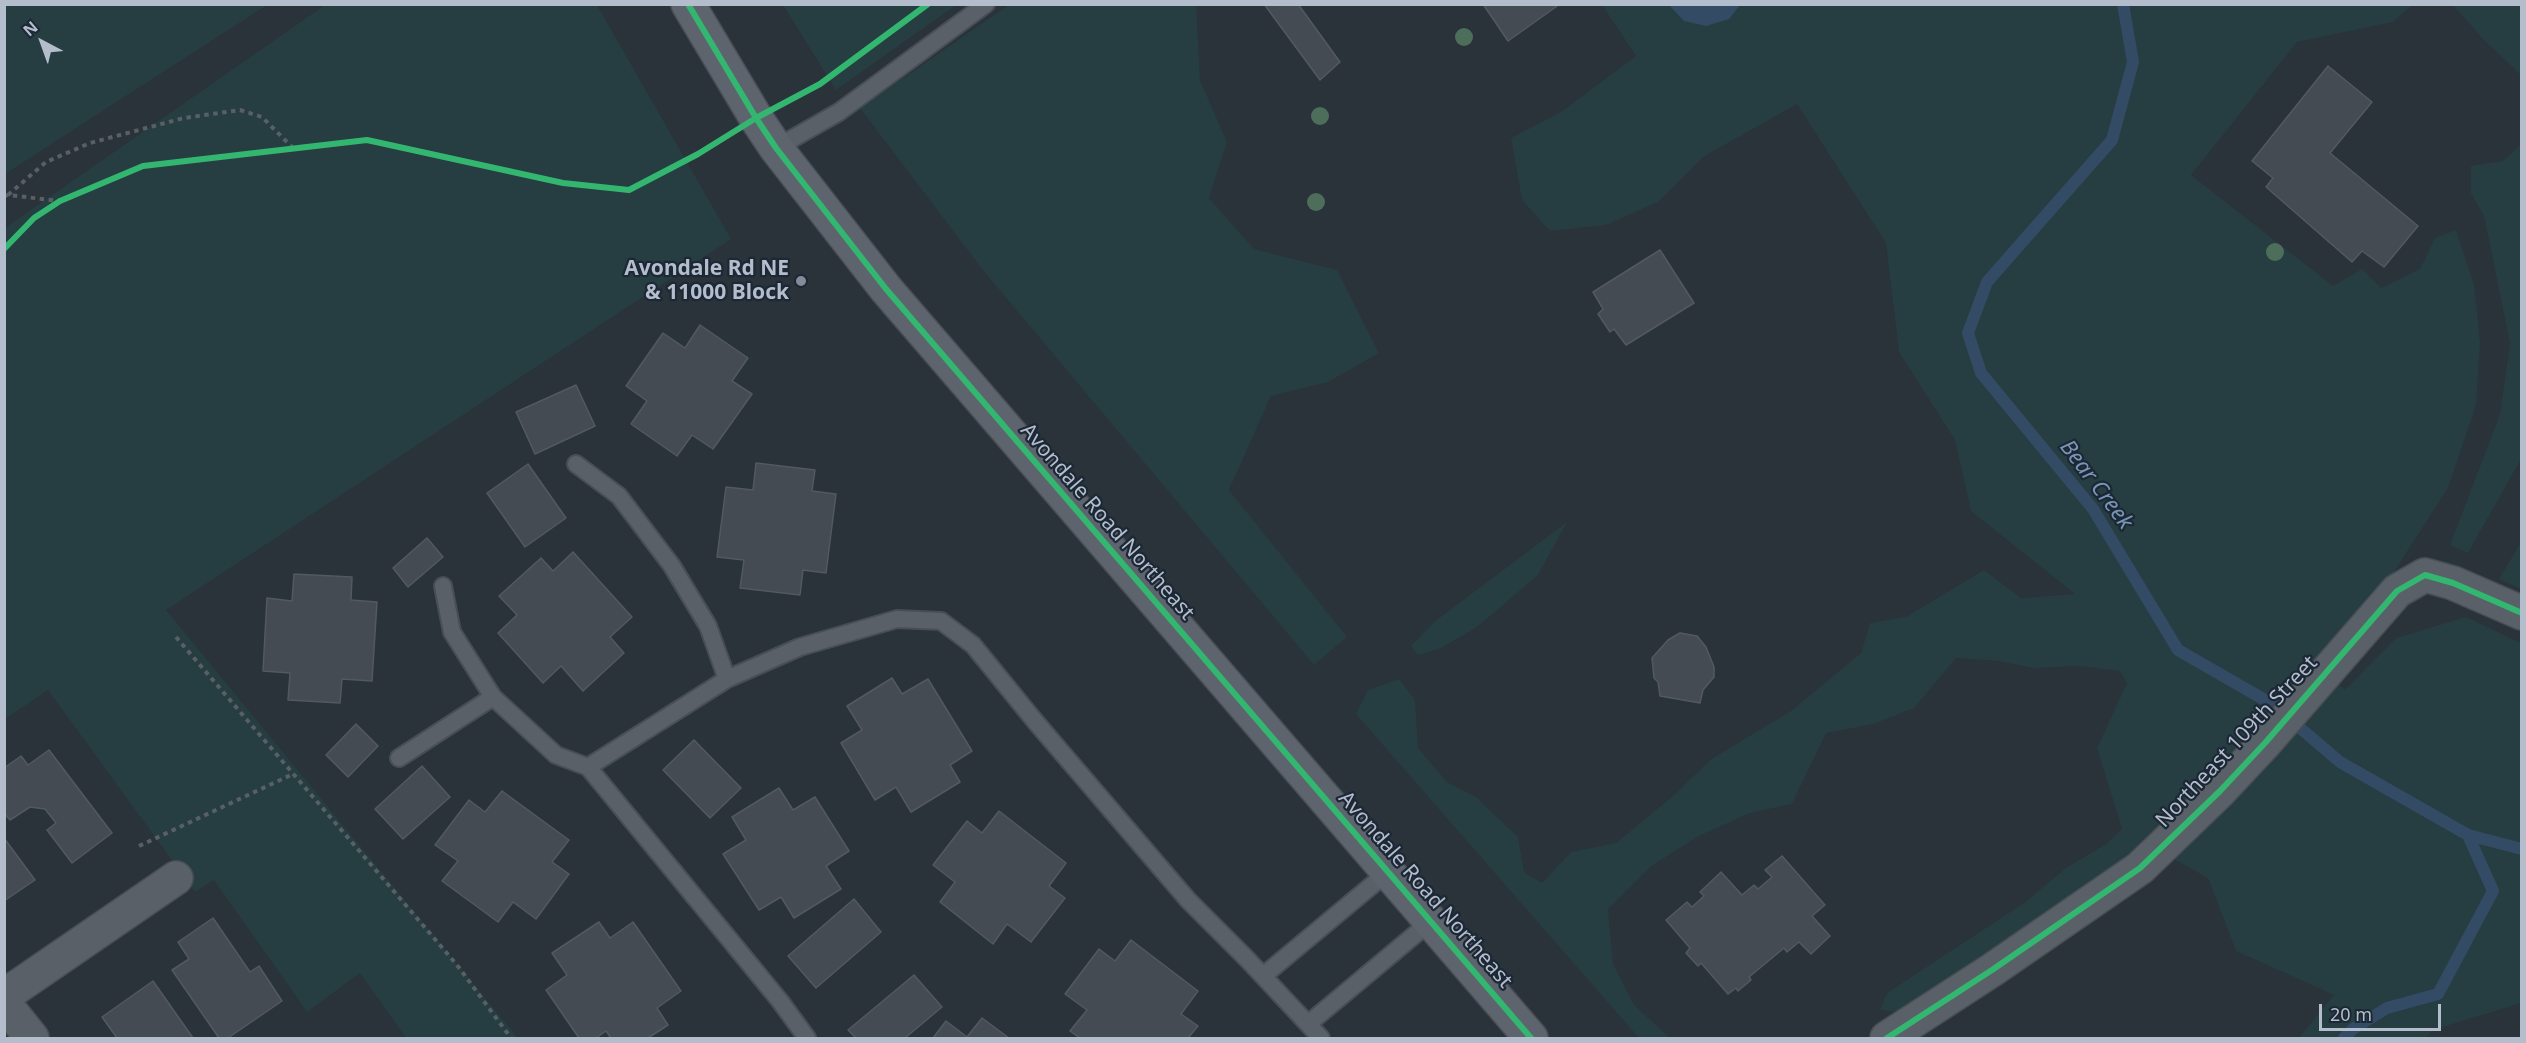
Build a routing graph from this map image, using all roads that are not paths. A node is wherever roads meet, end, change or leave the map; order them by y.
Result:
1 (987, 4) edge
2 (691, 6) edge
3 (776, 148) junction
4 (576, 464) dead end
5 (443, 586) dead end
6 (2522, 613) edge
7 (727, 679) junction
8 (493, 697) junction
9 (399, 758) dead end
10 (588, 767) junction
11 (1389, 871) junction
12 (176, 878) dead end
13 (1430, 921) junction
14 (1263, 976) junction
15 (4, 996) edge
16 (4, 1003) edge
17 (1308, 1024) junction
18 (32, 1038) edge
19 (807, 1038) edge
20 (1321, 1038) edge
21 (1531, 1038) edge
22 (1887, 1038) edge

1 - 3 lane
2 - 3 main road, Avondale Road Northeast
3 - 11 main road, Avondale Road Northeast
4 - 7 lane
5 - 8 lane
6 - 22 street, Northeast 109th Street
7 - 10 lane
7 - 14 lane
8 - 9 lane
8 - 10 lane
10 - 19 lane
11 - 13 main road, Avondale Road Northeast
11 - 14 lane
12 - 15 street
13 - 17 lane
13 - 21 main road, Avondale Road Northeast
14 - 17 lane
16 - 18 street
17 - 20 lane

